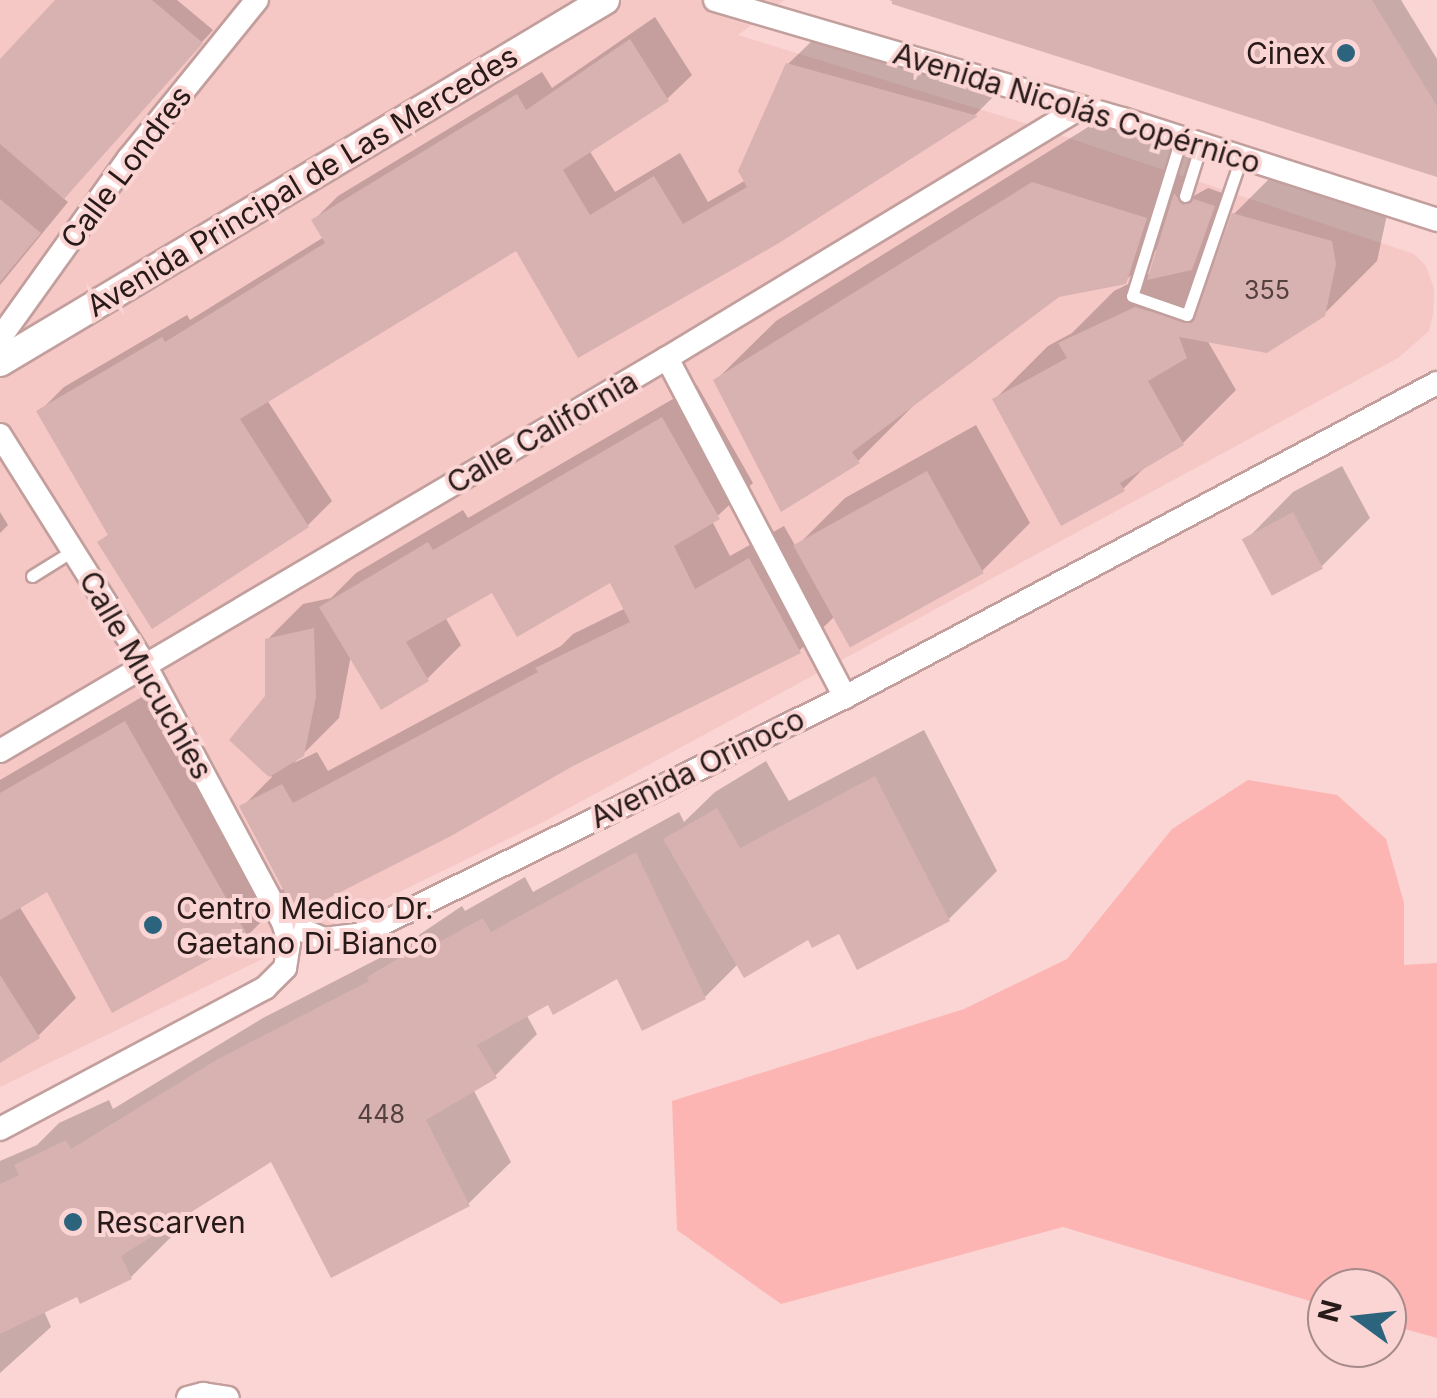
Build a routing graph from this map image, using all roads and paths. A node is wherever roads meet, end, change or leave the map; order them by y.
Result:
1 (257, 0) edge
2 (605, 0) edge
3 (715, 0) edge
4 (1081, 107) junction
5 (1191, 142) junction
6 (1241, 158) junction
7 (1185, 196) dead end
8 (1437, 220) edge
9 (0, 338) edge
10 (668, 358) junction
11 (0, 362) edge
12 (1437, 383) edge
13 (0, 435) edge
14 (74, 550) junction
15 (32, 576) dead end
16 (145, 665) junction
17 (845, 697) junction
18 (0, 751) edge
19 (283, 922) junction
20 (0, 1130) edge
21 (188, 1398) edge
22 (228, 1398) edge

1 - 9 street, Calle Londres
2 - 11 street, Avenida Principal de Las Mercedes
3 - 4 street, Avenida Nicolás Copérnico
4 - 5 street, Avenida Nicolás Copérnico
4 - 10 street, Calle California
5 - 6 street, Avenida Nicolás Copérnico
5 - 6 lane
5 - 7 lane
6 - 8 street, Avenida Nicolás Copérnico
10 - 16 street, Calle California
10 - 17 street
12 - 17 street, Avenida Orinoco
13 - 14 street, Calle Mucuchíes
14 - 15 lane
14 - 16 street, Calle Mucuchíes
16 - 18 street, Calle California
16 - 19 street, Calle Mucuchíes
17 - 19 street, Avenida Orinoco
19 - 20 street
21 - 22 street

